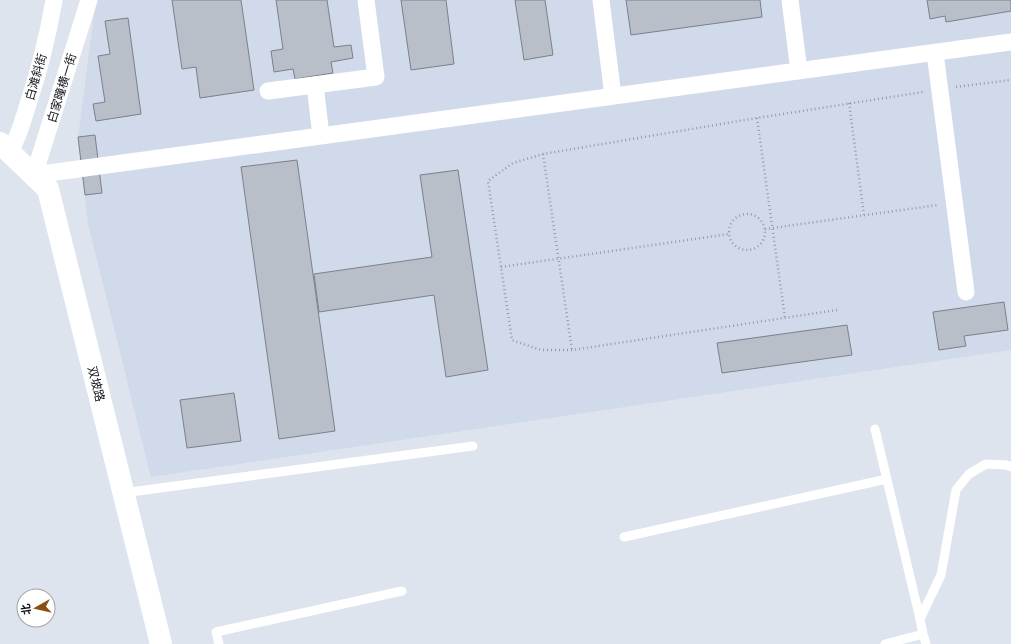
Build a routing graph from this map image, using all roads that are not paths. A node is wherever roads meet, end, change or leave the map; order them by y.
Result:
1 (54, 0) edge
2 (89, 0) edge
3 (366, 0) edge
4 (601, 0) edge
5 (790, 0) edge
6 (1011, 42) edge
7 (935, 53) junction
8 (798, 71) junction
9 (315, 85) junction
10 (268, 91) dead end
11 (613, 96) junction
12 (321, 136) junction
13 (5, 148) edge
14 (34, 175) junction
15 (966, 292) dead end
16 (875, 429) dead end
17 (473, 446) dead end
18 (1011, 467) edge
19 (887, 479) junction
20 (123, 493) junction
21 (624, 537) dead end
22 (402, 591) dead end
23 (920, 619) junction
24 (923, 634) junction
25 (161, 644) edge
26 (219, 644) edge
27 (885, 644) edge
28 (926, 644) edge

1 - 13 street, 白滩斜街
2 - 14 street, 白家疃横一街
3 - 9 street
4 - 11 street
5 - 8 street
6 - 7 street
7 - 8 street
7 - 15 street
8 - 11 street
9 - 10 street
9 - 12 street
11 - 12 street
12 - 14 street
13 - 14 street, 双坡路
14 - 20 street, 双坡路
16 - 19 lane
17 - 20 lane
18 - 23 lane
19 - 21 lane
19 - 23 lane
20 - 25 street, 双坡路
22 - 26 lane
23 - 24 lane
24 - 27 lane
24 - 28 lane

